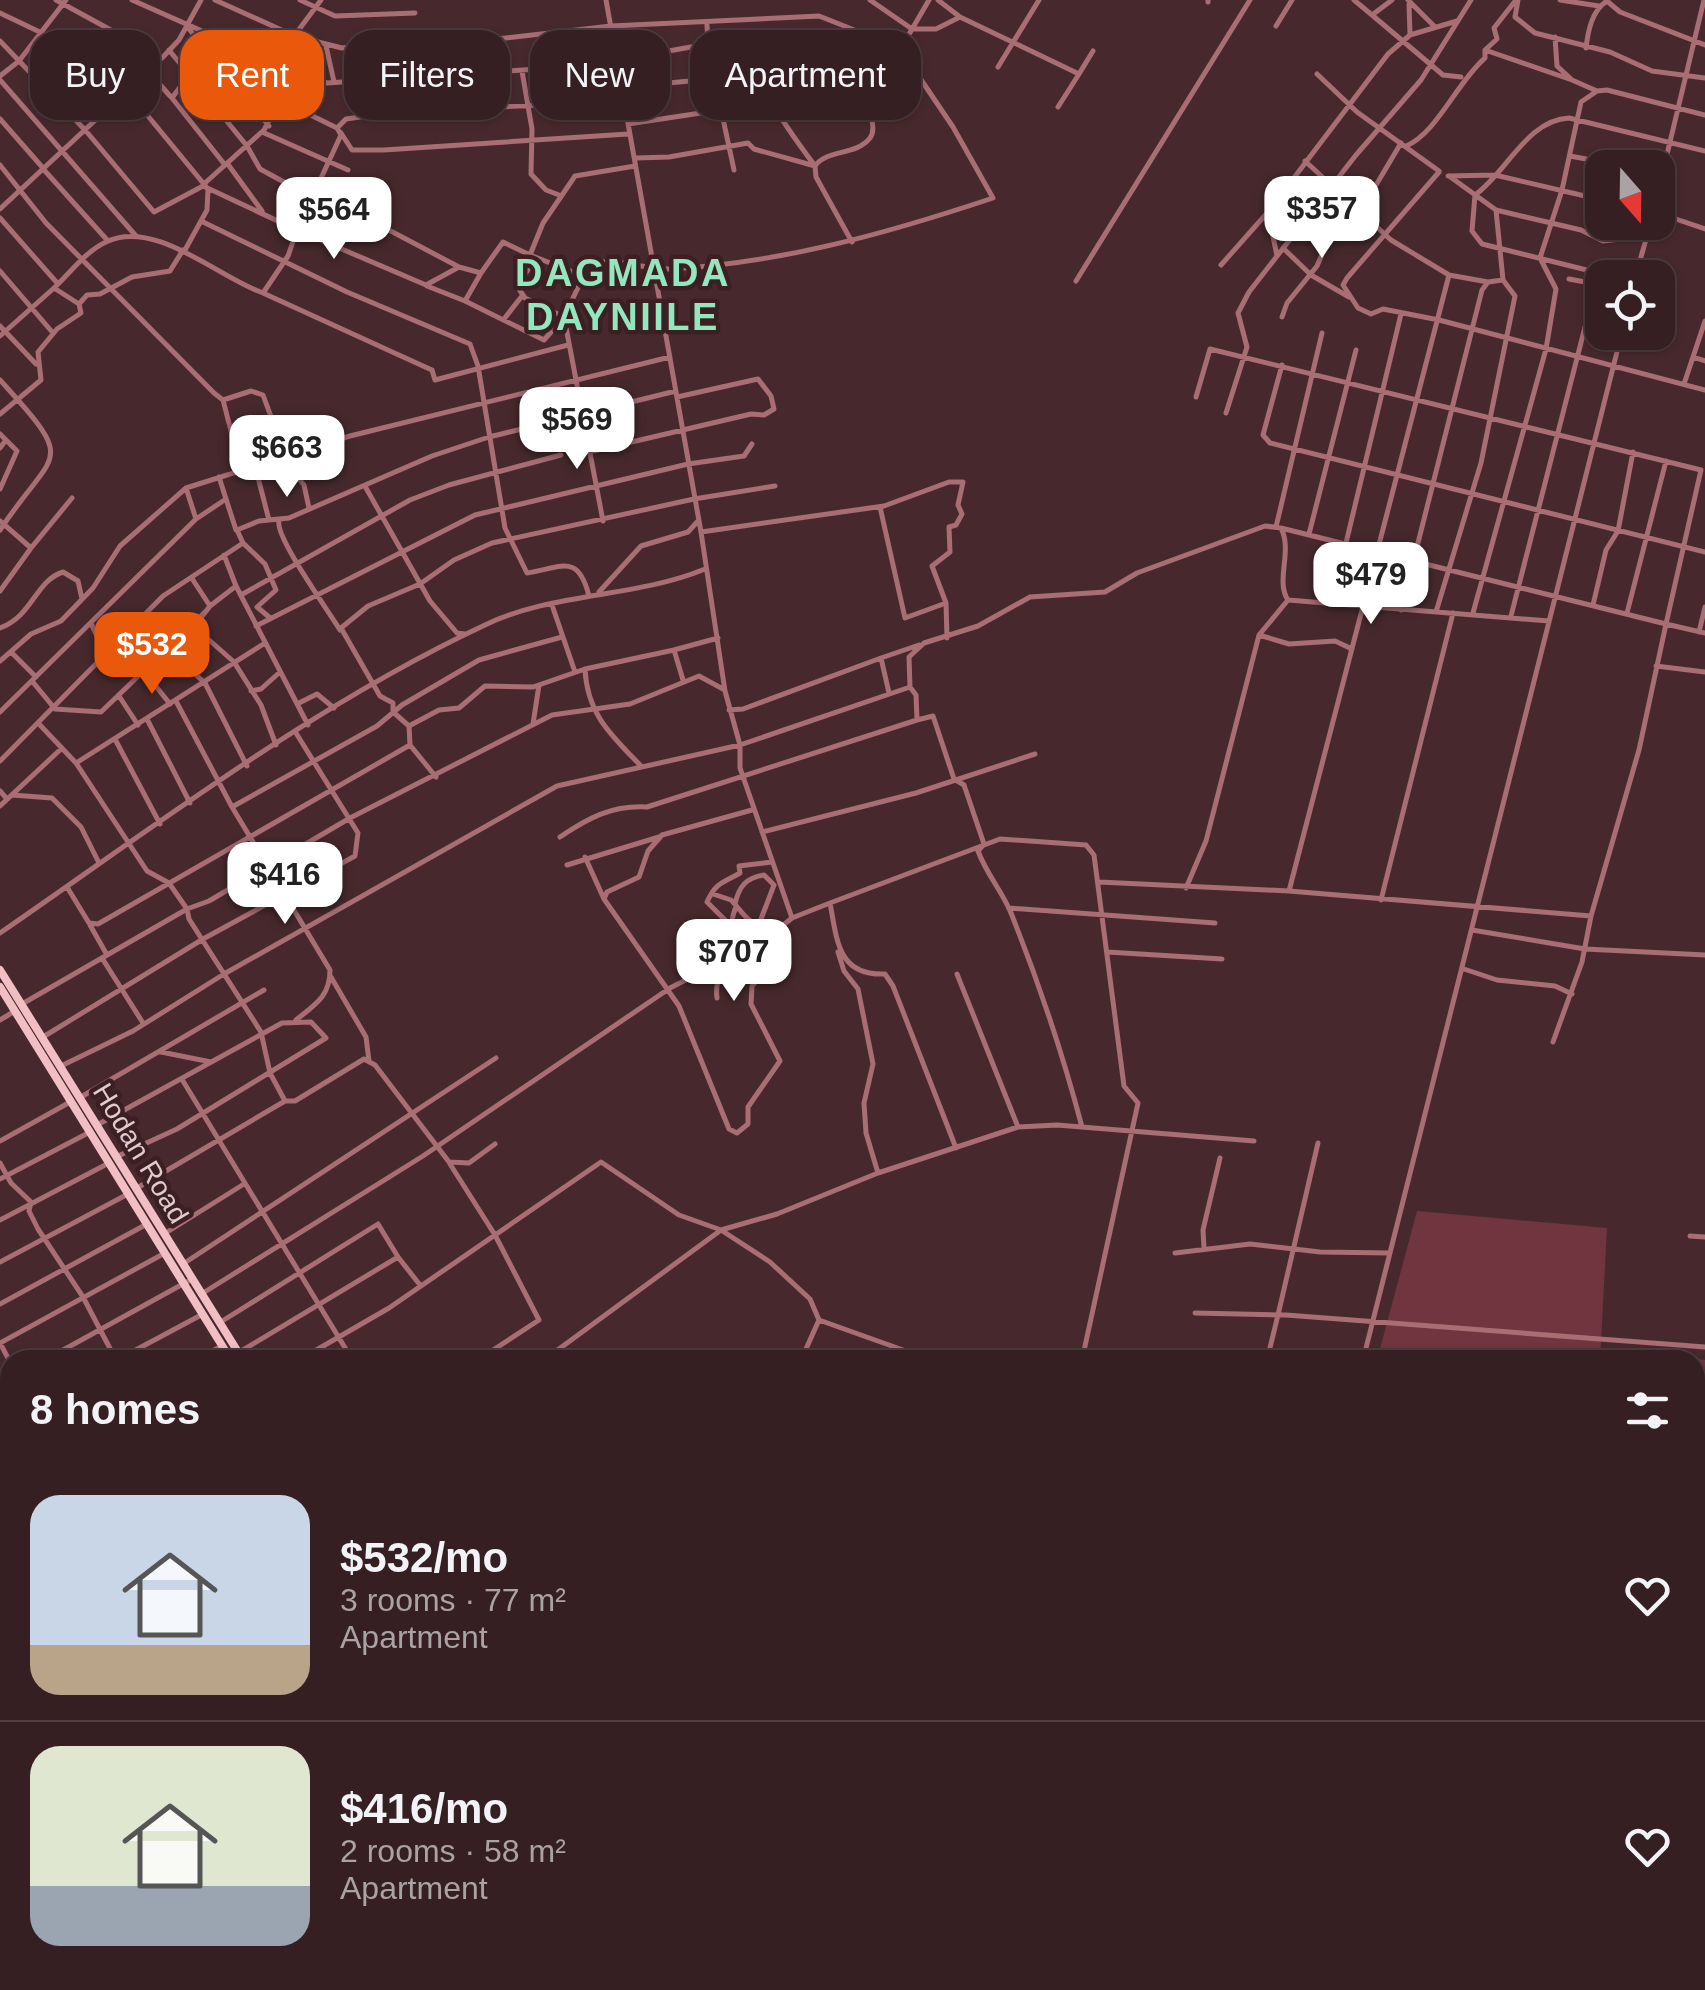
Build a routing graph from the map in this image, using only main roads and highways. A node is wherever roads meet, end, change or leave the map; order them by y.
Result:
1 (0, 970) edge
2 (0, 987) edge
3 (18, 1008) junction
4 (76, 1099) junction
5 (132, 1192) junction
6 (188, 1281) junction
7 (227, 1350) edge
8 (233, 1350) edge

1 - 3 main road, Hodan Road
2 - 3 main road, Hodan Road
3 - 4 main road, Hodan Road
3 - 4 main road, Hodan Road
4 - 5 main road, Hodan Road
5 - 6 main road, Hodan Road
5 - 6 main road, Hodan Road
6 - 7 main road, Hodan Road
6 - 8 main road, Hodan Road

